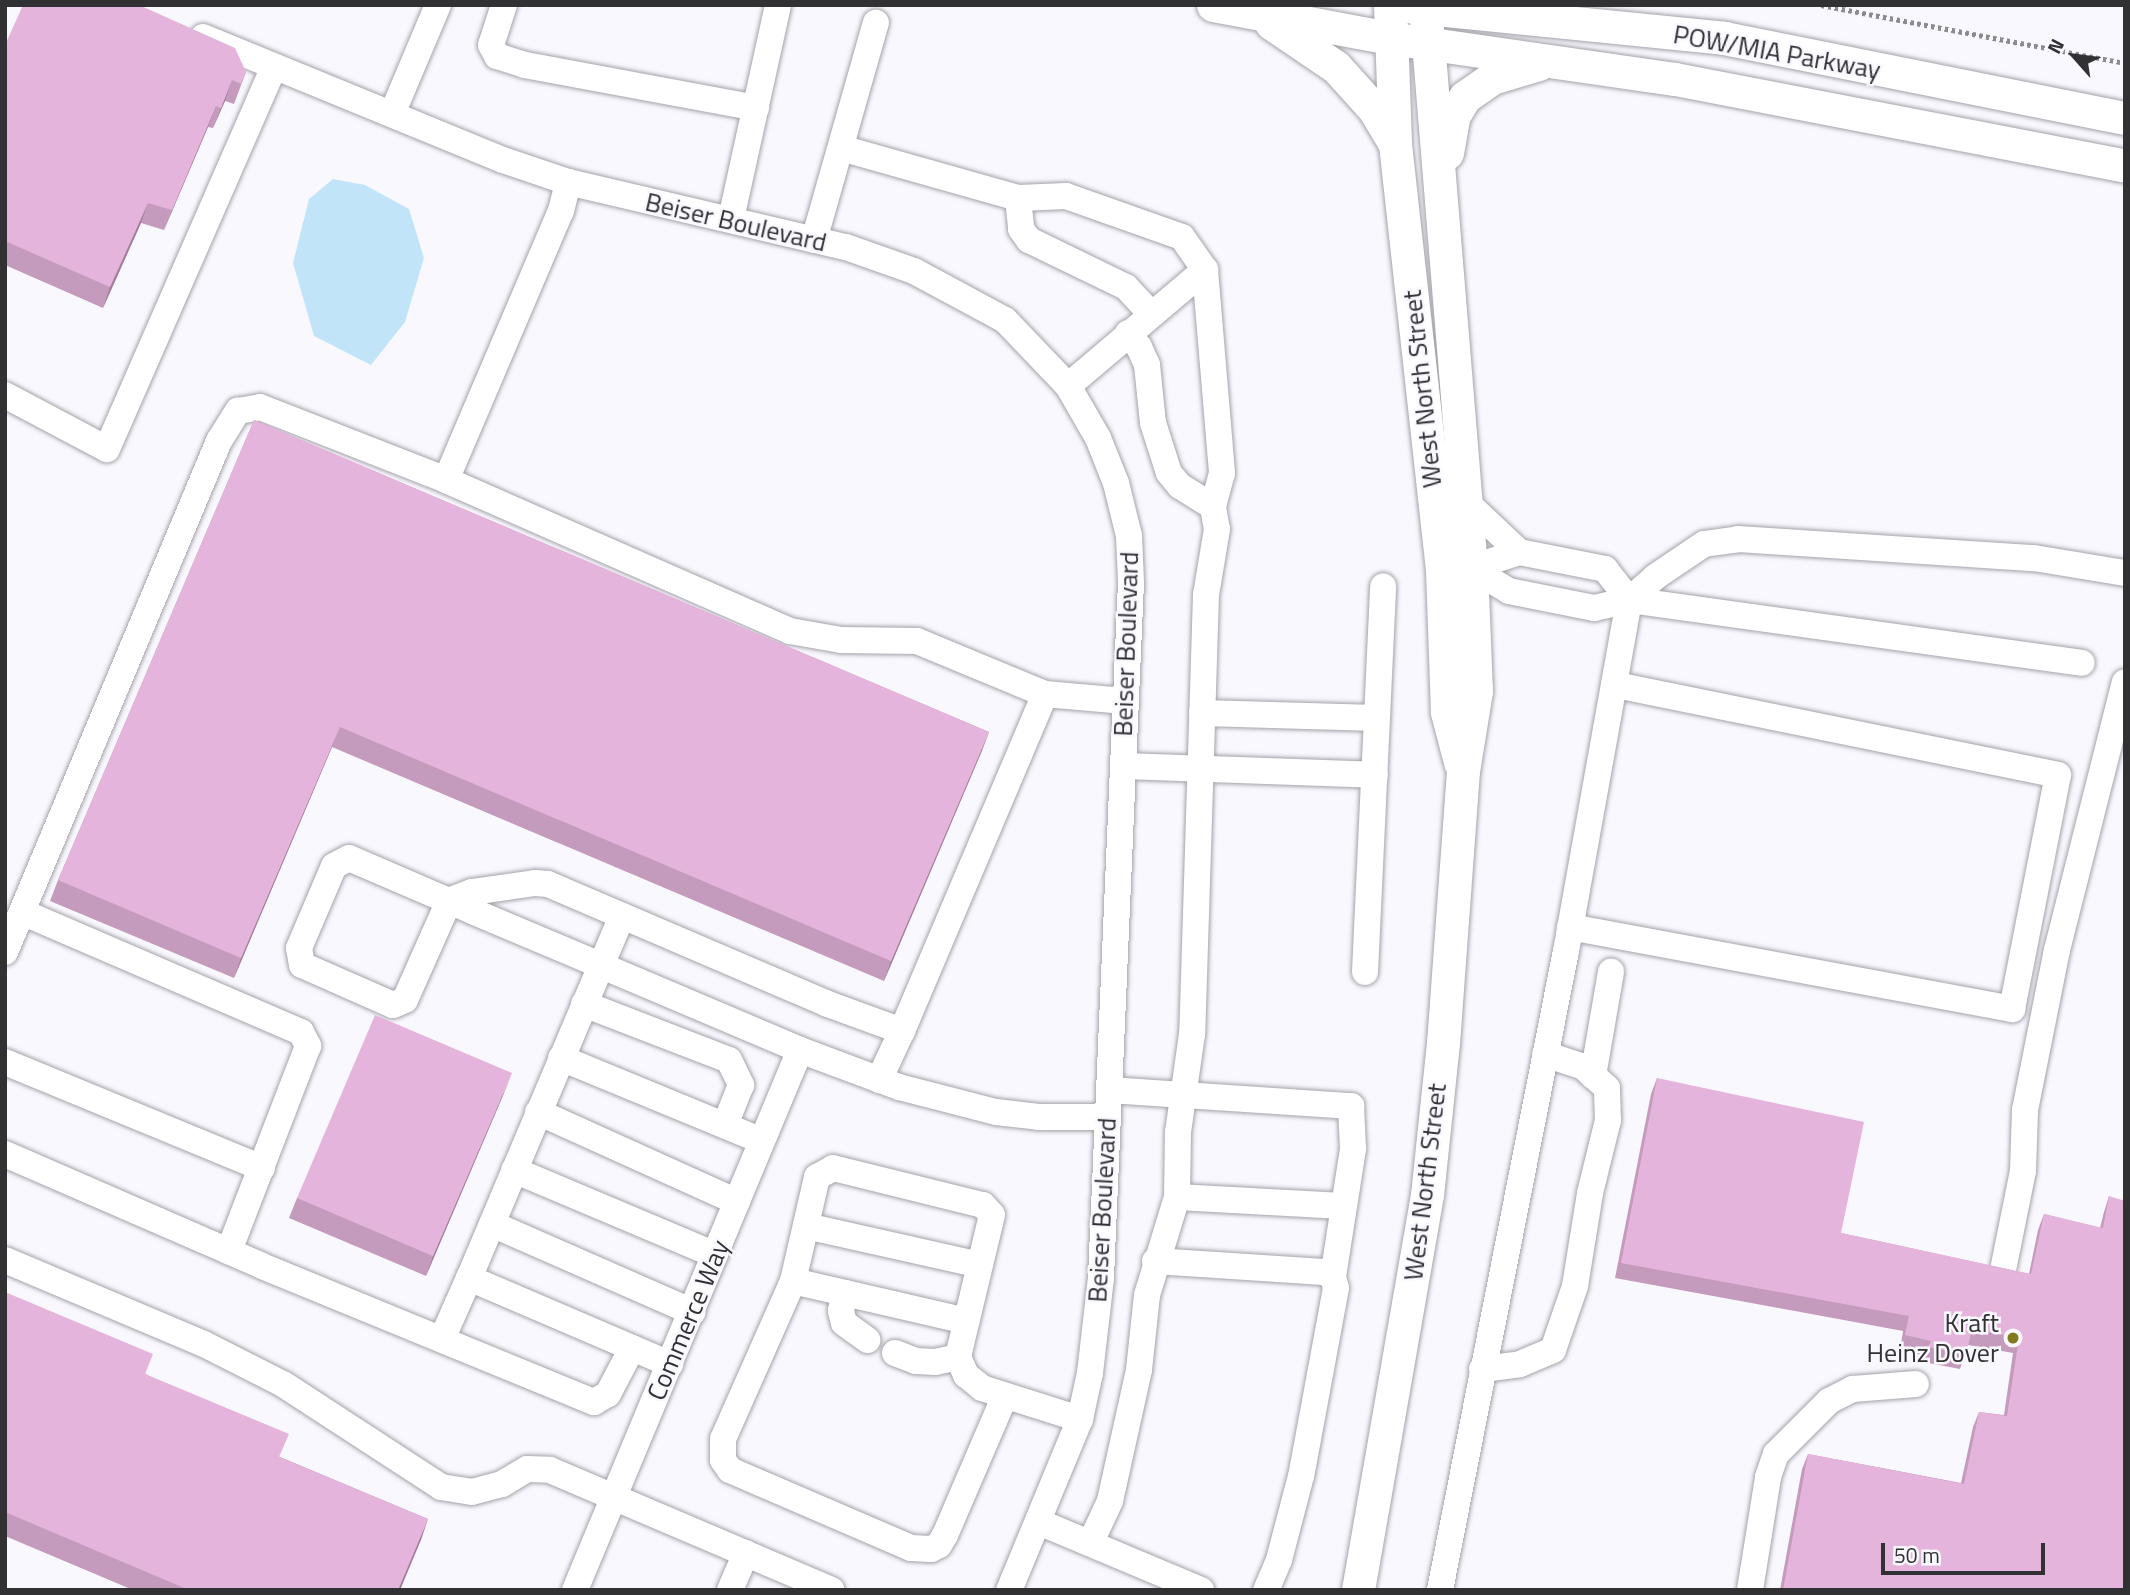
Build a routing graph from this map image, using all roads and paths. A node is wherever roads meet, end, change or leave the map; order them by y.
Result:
1 (438, 5) edge
2 (504, 5) edge
3 (778, 5) edge
4 (1213, 5) edge
5 (1390, 5) edge
6 (1534, 5) edge
7 (1821, 5) edge
8 (1417, 7) edge
9 (1255, 13) junction
10 (876, 23) dead end
11 (1571, 23) junction
12 (176, 24) edge
13 (1390, 38) junction
14 (1428, 43) junction
15 (1553, 61) junction
16 (2125, 63) edge
17 (274, 67) junction
18 (756, 108) junction
19 (392, 114) junction
20 (2125, 118) edge
21 (1395, 144) junction
22 (841, 148) junction
23 (2125, 166) edge
24 (568, 183) junction
25 (1018, 198) junction
26 (1441, 200) junction
27 (731, 219) junction
28 (814, 240) junction
29 (1205, 270) junction
30 (1151, 314) junction
31 (1128, 333) junction
32 (1068, 386) junction
33 (5, 395) edge
34 (446, 480) junction
35 (1466, 502) junction
36 (1213, 506) junction
37 (1519, 552) junction
38 (1457, 569) junction
39 (2125, 573) edge
40 (1383, 586) dead end
41 (1629, 600) junction
42 (2082, 663) dead end
43 (2125, 682) edge
44 (1614, 685) junction
45 (1045, 694) junction
46 (1125, 701) junction
47 (1202, 713) junction
48 (1377, 719) junction
49 (1123, 766) junction
50 (1199, 769) junction
51 (1375, 775) junction
52 (449, 901) junction
53 (22, 912) junction
54 (622, 916) junction
55 (1570, 927) junction
56 (5, 952) edge
57 (600, 965) junction
58 (1365, 972) dead end
59 (1611, 972) dead end
60 (584, 1004) junction
61 (902, 1031) junction
62 (800, 1049) junction
63 (1545, 1054) junction
64 (561, 1058) junction
65 (5, 1062) edge
66 (1593, 1076) junction
67 (879, 1080) junction
68 (1109, 1090) junction
69 (1184, 1093) junction
70 (538, 1112) junction
71 (1108, 1117) junction
72 (725, 1125) junction
73 (762, 1141) junction
74 (5, 1154) edge
75 (262, 1168) junction
76 (514, 1170) junction
77 (1177, 1197) junction
78 (737, 1202) junction
79 (1343, 1206) junction
80 (492, 1224) junction
81 (806, 1226) junction
82 (229, 1251) junction
83 (715, 1255) junction
84 (5, 1260) edge
85 (1155, 1261) junction
86 (980, 1265) junction
87 (2003, 1270) edge
88 (1333, 1277) junction
89 (469, 1278) junction
90 (793, 1281) junction
91 (845, 1293) junction
92 (692, 1312) junction
93 (966, 1321) junction
94 (442, 1339) junction
95 (867, 1340) dead end
96 (632, 1348) junction
97 (895, 1353) dead end
98 (958, 1357) junction
99 (670, 1364) junction
100 (1482, 1369) junction
101 (1916, 1384) dead end
102 (1004, 1398) junction
103 (1080, 1419) junction
104 (614, 1497) junction
105 (1039, 1522) junction
106 (1091, 1542) junction
107 (746, 1553) junction
108 (575, 1590) edge
109 (730, 1590) edge
110 (831, 1590) edge
111 (1009, 1590) edge
112 (1201, 1590) edge
113 (1266, 1590) edge
114 (1358, 1590) edge
115 (1440, 1590) edge
116 (1750, 1590) edge

1 - 19 street
2 - 18 street
3 - 18 street
4 - 9 main road, POW/MIA Parkway
5 - 13 main road, West North Street
6 - 11 main road
7 - 16 path
8 - 11 main road, POW/MIA Parkway
8 - 14 main road, West North Street
9 - 13 main road, POW/MIA Parkway
9 - 21 main road
10 - 22 street
11 - 20 main road, POW/MIA Parkway
12 - 17 street, Beiser Boulevard
13 - 14 main road, POW/MIA Parkway
13 - 21 main road, West North Street
14 - 15 main road, POW/MIA Parkway
14 - 26 main road, West North Street
15 - 23 main road, POW/MIA Parkway
15 - 26 main road
17 - 19 street, Beiser Boulevard
17 - 33 street
18 - 27 street
19 - 24 street, Beiser Boulevard
21 - 38 main road, West North Street
22 - 25 street
22 - 28 street
24 - 27 street, Beiser Boulevard
24 - 34 street
25 - 29 street
25 - 30 street
26 - 35 main road, West North Street
27 - 28 street, Beiser Boulevard
28 - 32 street, Beiser Boulevard
29 - 30 street
29 - 36 street
30 - 31 street
31 - 32 street
31 - 36 street
32 - 46 street, Beiser Boulevard
34 - 45 street
34 - 53 street
35 - 37 street
35 - 38 main road, West North Street
36 - 47 street
37 - 38 street
37 - 41 street
38 - 41 street
38 - 114 main road, West North Street
39 - 41 street
40 - 48 street
41 - 42 street
41 - 44 street
43 - 87 street
44 - 55 street
44 - 55 street
45 - 46 street
45 - 61 street
46 - 49 street, Beiser Boulevard
47 - 48 street
47 - 50 street
48 - 51 street
49 - 50 street
49 - 68 street, Beiser Boulevard
50 - 51 street
50 - 69 street
51 - 58 street
52 - 52 street
52 - 54 street
52 - 57 street
53 - 56 street
53 - 75 street
54 - 57 street
54 - 61 street
55 - 63 street
57 - 60 street
57 - 62 street
59 - 66 street
60 - 64 street
60 - 72 street
61 - 67 street
62 - 67 street
62 - 73 street, Commerce Way
63 - 66 street
63 - 100 street
64 - 70 street
64 - 72 street
65 - 75 street
66 - 100 street
67 - 71 street
68 - 69 street
68 - 71 street, Beiser Boulevard
69 - 77 street
69 - 79 street
70 - 76 street
70 - 78 street
71 - 103 street, Beiser Boulevard
72 - 73 street
73 - 78 street, Commerce Way
74 - 82 street
75 - 82 street
76 - 80 street
76 - 83 street
77 - 79 street
77 - 85 street
78 - 83 street, Commerce Way
79 - 88 street
80 - 89 street
80 - 92 street
81 - 86 street
81 - 86 street
81 - 90 street
82 - 94 street
83 - 92 street, Commerce Way
84 - 104 street
85 - 88 street
85 - 106 street
86 - 93 street
88 - 113 street
89 - 94 street
89 - 96 street
90 - 91 street
90 - 102 street
91 - 93 street
91 - 95 street
92 - 99 street, Commerce Way
93 - 98 street
94 - 96 street
96 - 99 street
97 - 98 street
98 - 102 street
99 - 104 street, Commerce Way
100 - 115 street
101 - 116 street
102 - 103 street
103 - 105 street, Beiser Boulevard
104 - 107 street
104 - 108 street, Commerce Way
105 - 106 street
105 - 111 street, Beiser Boulevard
106 - 112 street
107 - 109 street
107 - 110 street

